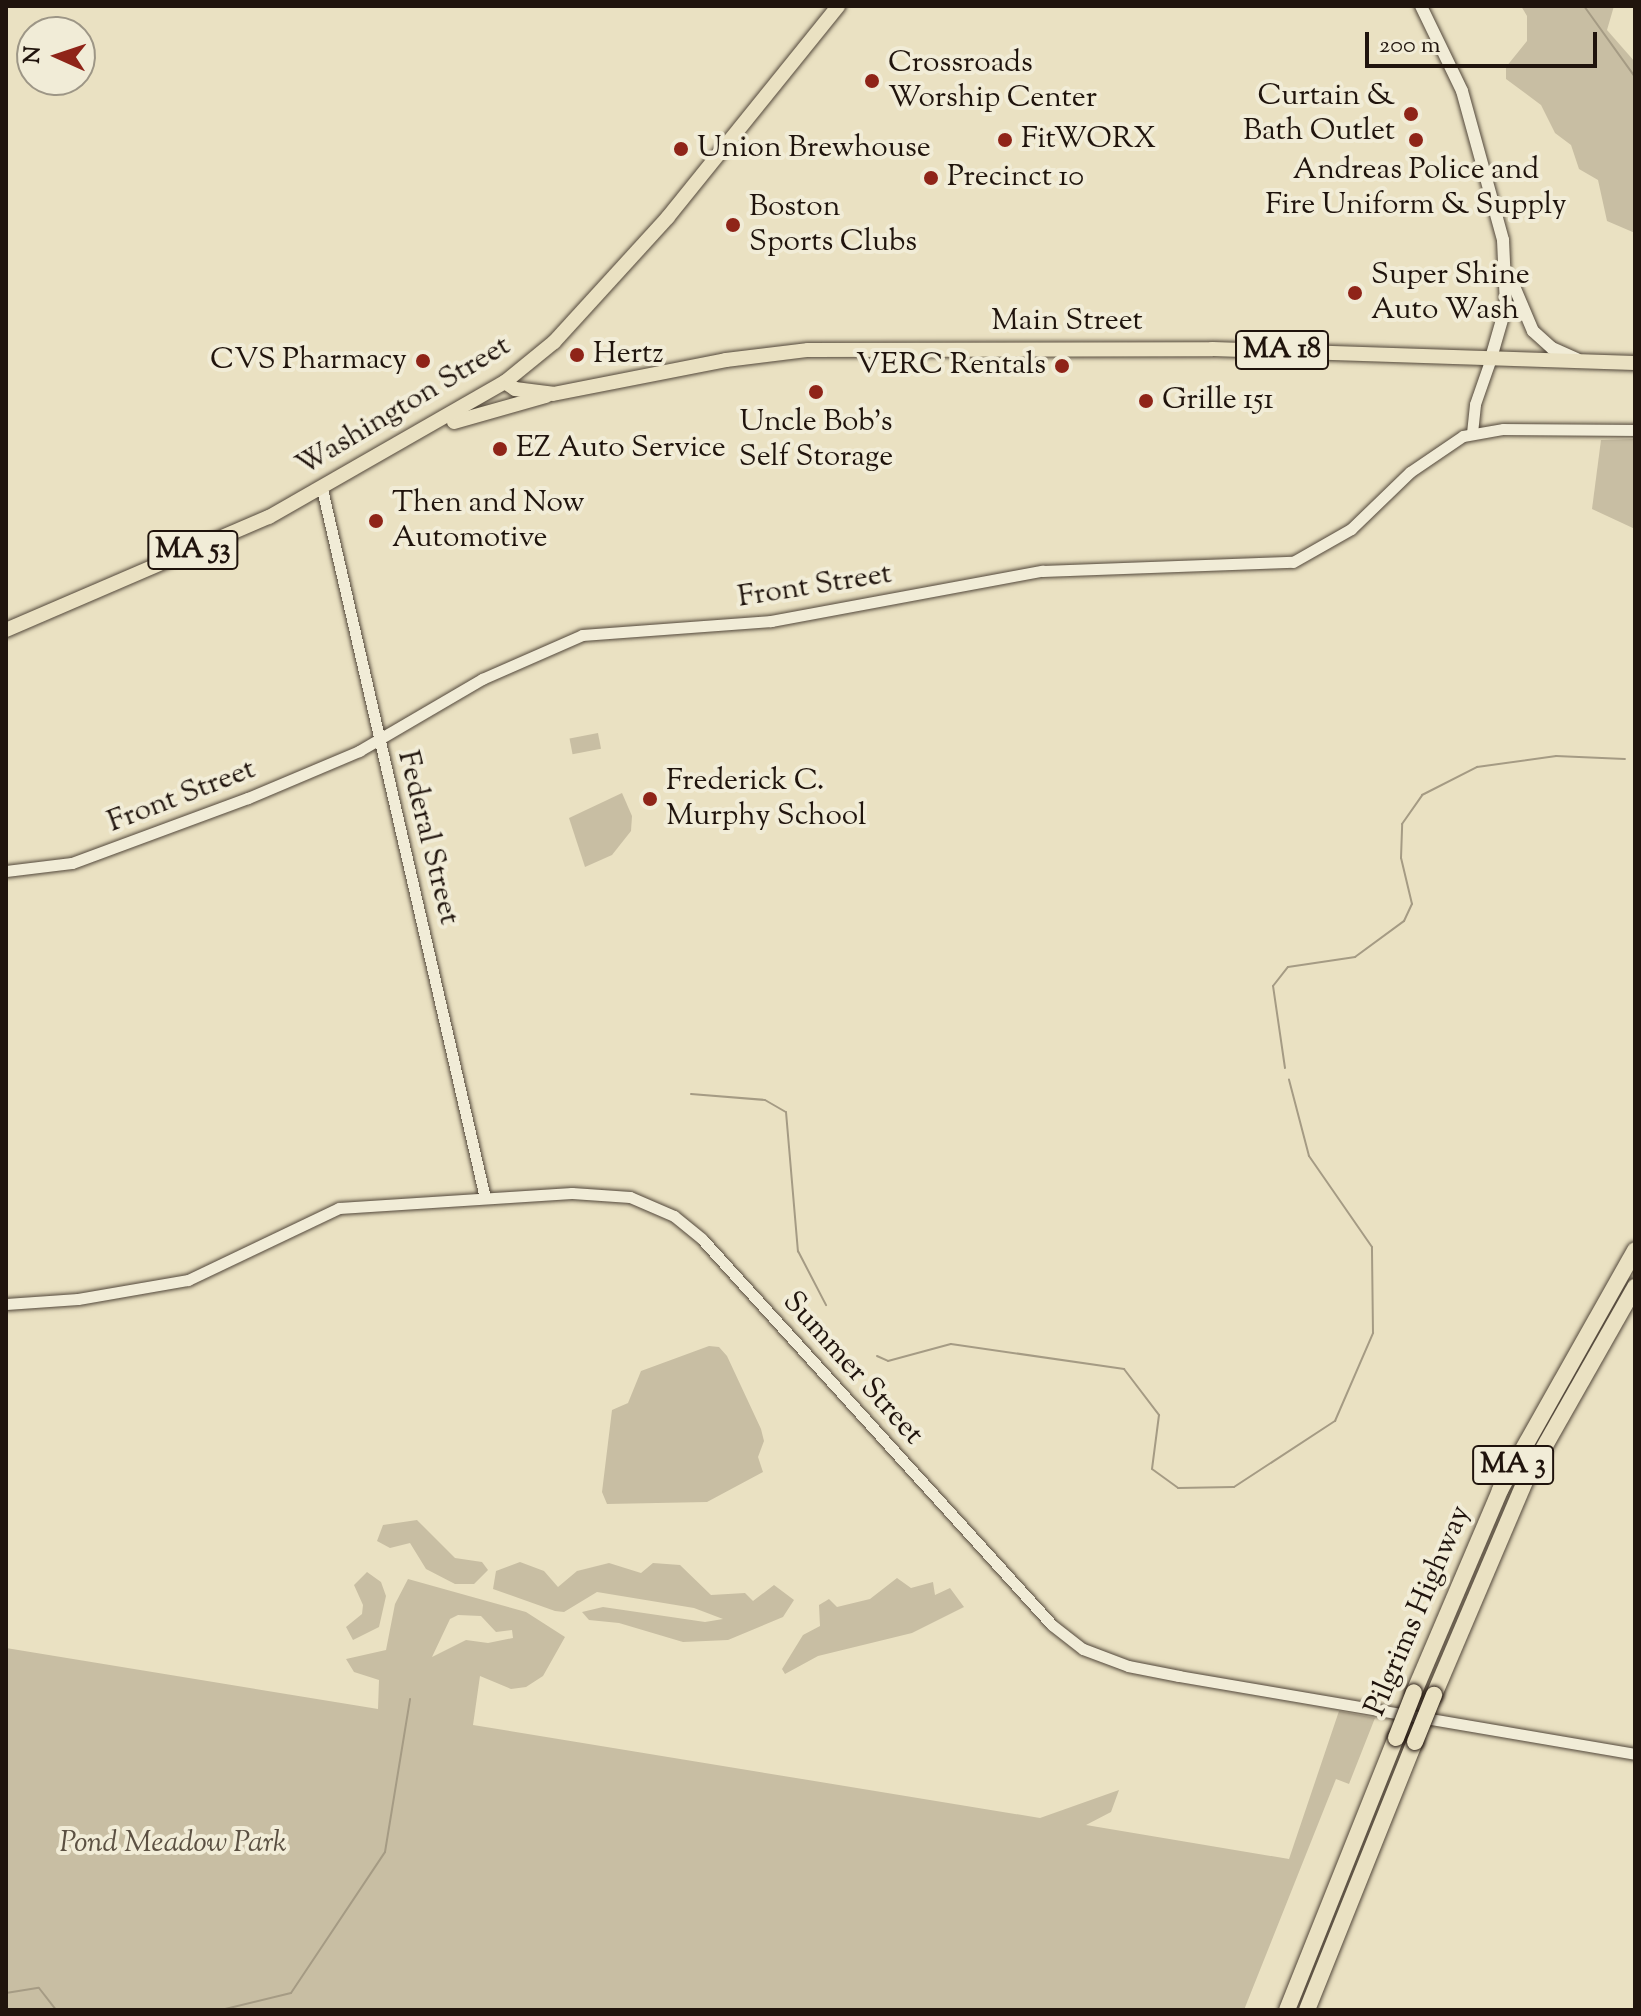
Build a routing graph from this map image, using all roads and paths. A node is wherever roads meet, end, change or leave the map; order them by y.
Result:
1 (838, 6) edge
2 (1421, 6) edge
3 (1508, 273) junction
4 (1491, 358) junction
5 (1582, 361) junction
6 (1635, 363) edge
7 (502, 384) junction
8 (553, 394) junction
9 (528, 402) junction
10 (1635, 430) edge
11 (427, 431) junction
12 (1472, 433) junction
13 (322, 489) junction
14 (6, 630) edge
15 (379, 741) junction
16 (6, 871) edge
17 (485, 1198) junction
18 (1635, 1250) edge
19 (1635, 1287) edge
20 (6, 1304) edge
21 (1635, 1754) edge
22 (1287, 2010) edge
23 (1307, 2010) edge

1 - 7 main road, Washington Street / MA 53
2 - 3 main road
3 - 4 main road
3 - 5 main road
4 - 5 main road, Main Street / MA 18
4 - 8 main road, Main Street / MA 18
4 - 12 street
5 - 6 main road, Main Street / MA 18
7 - 8 main road, Main Street / MA 18
7 - 9 main road
7 - 11 main road, Washington Street / MA 53
8 - 9 main road, MA 18
9 - 11 main road
10 - 12 street, Front Street
11 - 13 main road, Washington Street / MA 53
12 - 15 street, Front Street
13 - 14 main road, Washington Street / MA 53
13 - 15 street, Federal Street
15 - 16 street, Front Street
15 - 17 street, Federal Street
17 - 20 street, Summer Street
17 - 21 street, Summer Street
18 - 22 highway, Pilgrims Highway / MA 3, bridge
19 - 23 highway, Pilgrims Highway / MA 3, bridge

